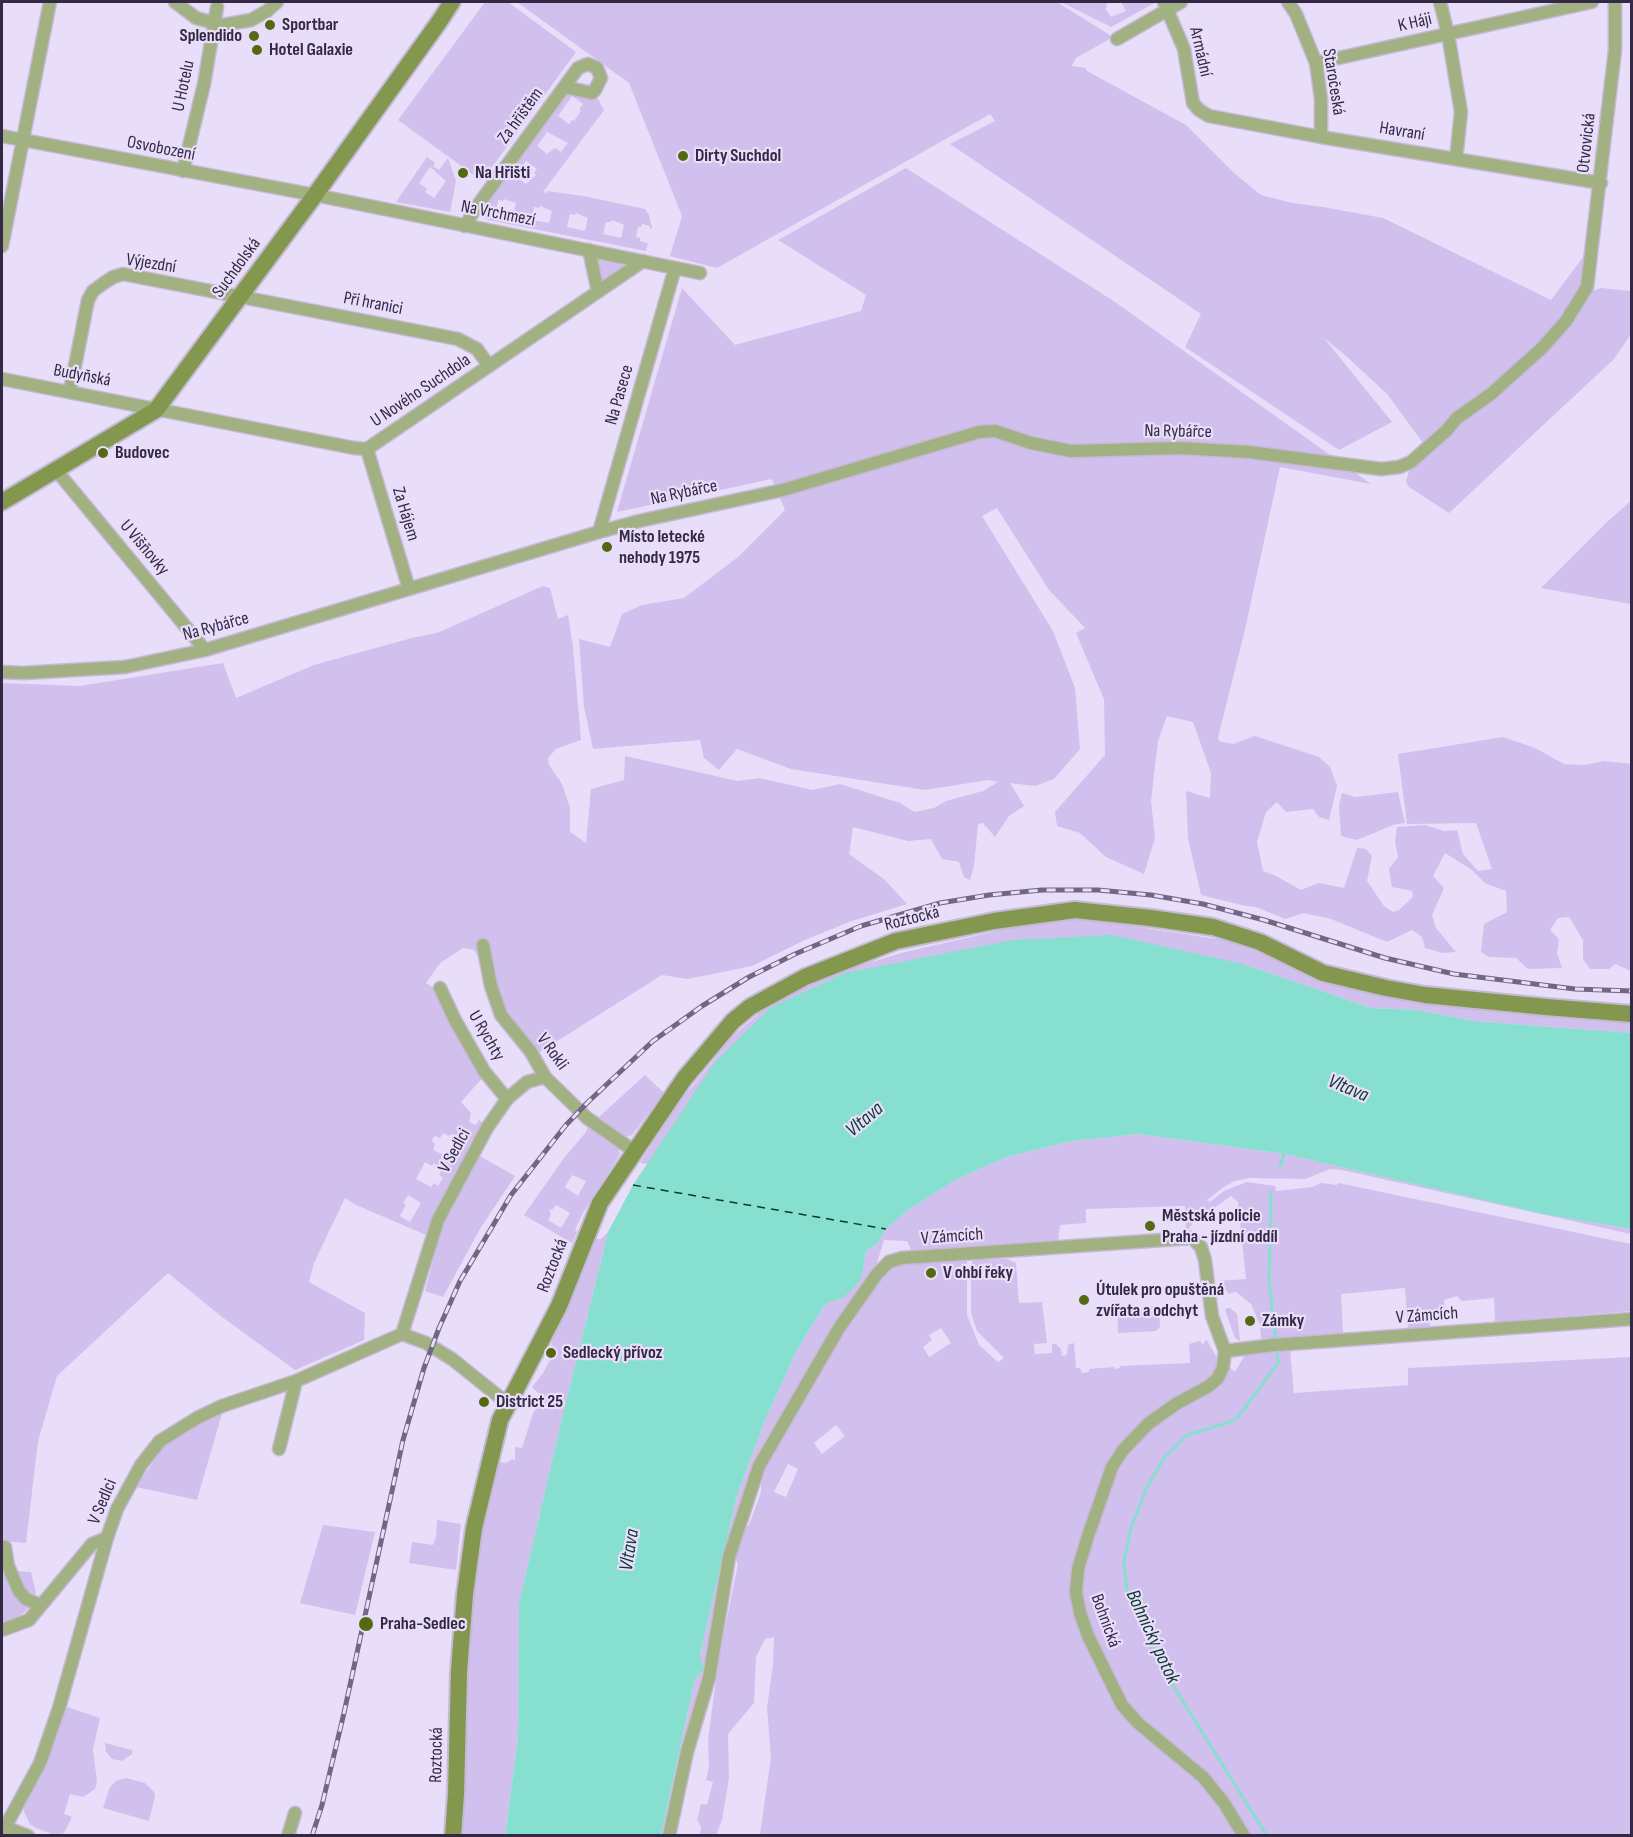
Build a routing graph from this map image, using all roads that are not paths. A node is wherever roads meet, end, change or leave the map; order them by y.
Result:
1 (50, 2) edge
2 (175, 2) edge
3 (277, 2) edge
4 (452, 2) edge
5 (1181, 2) edge
6 (1288, 2) edge
7 (1440, 2) edge
8 (1592, 2) edge
9 (1615, 2) edge
10 (1166, 5) edge
11 (217, 7) dead end
12 (214, 24) junction
13 (1448, 34) junction
14 (1117, 39) dead end
15 (1316, 63) junction
16 (565, 87) dead end
17 (1199, 110) joint
18 (2, 136) edge
19 (1321, 137) junction
20 (22, 140) junction
21 (1456, 159) junction
22 (183, 171) junction
23 (1600, 183) junction
24 (315, 195) junction
25 (465, 226) junction
26 (2, 246) edge
27 (589, 250) junction
28 (643, 261) junction
29 (675, 268) junction
30 (700, 273) dead end
31 (598, 292) junction
32 (239, 298) junction
33 (489, 366) junction
34 (2, 379) edge
35 (70, 391) junction
36 (156, 410) junction
37 (367, 449) junction
38 (1381, 469) joint
39 (56, 470) junction
40 (2, 502) edge
41 (599, 532) junction
42 (409, 589) junction
43 (205, 650) junction
44 (2, 672) edge
45 (483, 945) dead end
46 (440, 988) dead end
47 (1632, 1014) edge
48 (545, 1077) junction
49 (507, 1099) junction
50 (634, 1151) junction
51 (1632, 1319) edge
52 (402, 1334) junction
53 (1224, 1351) junction
54 (296, 1381) junction
55 (507, 1403) junction
56 (279, 1449) dead end
57 (107, 1538) junction
58 (6, 1547) dead end
59 (40, 1605) junction
60 (2, 1630) edge
61 (295, 1813) dead end
62 (3, 1830) edge
63 (28, 1836) edge
64 (288, 1836) edge
65 (453, 1836) edge
66 (669, 1836) edge
67 (1244, 1836) edge

1 - 20 street
2 - 12 street
3 - 12 street
4 - 24 main road, Suchdolská
5 - 10 street
6 - 15 street, Staročeská
7 - 13 street
8 - 13 street, K Háji
9 - 23 street, Otvovická
10 - 14 street
10 - 17 street, Armádní
11 - 12 street, U Hotelu
12 - 22 street, U Hotelu
13 - 15 street, K Háji
13 - 21 street
15 - 19 street, Staročeská
16 - 25 street, Za hřištěm
17 - 19 street, Havraní
18 - 20 street, Osvobození
19 - 21 street, Havraní
20 - 22 street, Osvobození
20 - 26 street
21 - 23 street, Havraní
22 - 24 street, Osvobození
23 - 38 street, Otvovická
24 - 25 street, Na Vrchmezí
24 - 32 main road, Suchdolská
25 - 27 street, Na Vrchmezí
27 - 28 street, Na Vrchmezí
27 - 31 street
28 - 29 street, Na Vrchmezí
28 - 31 street, U Nového Suchdola
29 - 30 street, Na Vrchmezí
29 - 41 street, Na Pasece
31 - 33 street, U Nového Suchdola
32 - 33 street, Při hranici
32 - 35 street, Výjezdní
32 - 36 main road, Suchdolská
33 - 37 street, U Nového Suchdola
34 - 35 street, Budyňská
35 - 36 street, Budyňská
36 - 37 street, U Nového Suchdola
36 - 39 main road, Suchdolská
37 - 42 street, Za Hájem
38 - 41 street, Na Rybářce
39 - 40 main road, Suchdolská
39 - 43 street, U Višňovky
41 - 42 street, Na Rybářce
42 - 43 street, Na Rybářce
43 - 44 street, Na Rybářce
45 - 48 street, V Rokli
46 - 49 street, U Rychty
47 - 50 main road, Roztocká
48 - 49 street, V Sedlci
48 - 50 street, V Rokli
49 - 52 street, V Sedlci
50 - 55 main road, Roztocká
51 - 53 street, V Zámcích
52 - 54 street, V Sedlci
52 - 55 street
53 - 66 street, V Zámcích
53 - 67 street, Bohnická
54 - 56 street
54 - 57 street, V Sedlci
55 - 65 main road, Roztocká
57 - 59 street
57 - 62 street, V Sedlci
58 - 59 street
59 - 60 street
61 - 64 street
62 - 63 street

